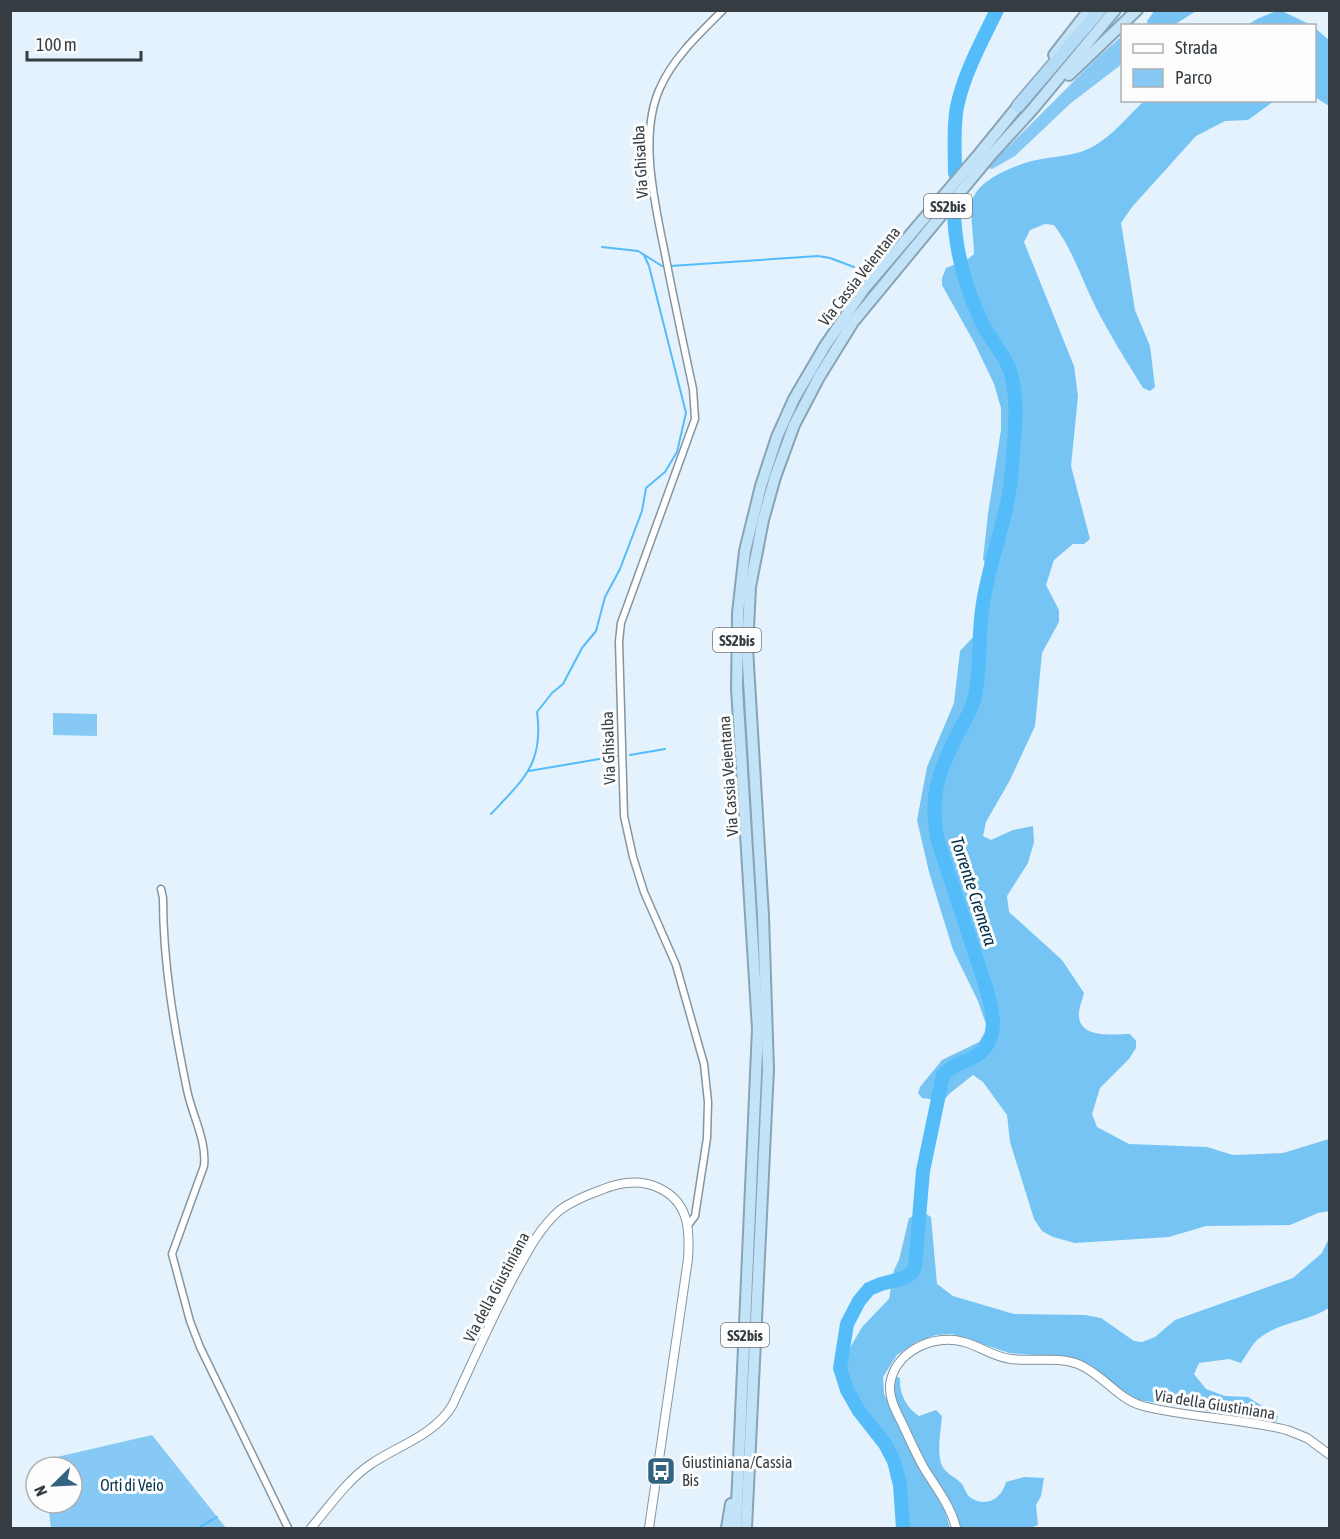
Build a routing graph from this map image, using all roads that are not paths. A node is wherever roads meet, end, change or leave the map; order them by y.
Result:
1 (723, 10) edge
2 (1089, 10) edge
3 (1100, 10) edge
4 (1115, 10) edge
5 (1137, 10) edge
6 (1122, 24) edge
7 (1121, 25) edge
8 (1018, 106) junction
9 (1032, 110) junction
10 (985, 154) junction
11 (161, 889) dead end
12 (762, 1084) junction
13 (689, 1224) junction
14 (1329, 1455) edge
15 (739, 1472) junction
16 (748, 1482) junction
17 (316, 1526) edge
18 (288, 1528) edge
19 (649, 1528) edge
20 (727, 1528) edge
21 (736, 1528) edge
22 (746, 1528) edge
23 (754, 1528) edge
24 (956, 1528) edge

1 - 13 street, Via Ghisalba
2 - 8 highway, Via Cassia Veientana
3 - 8 highway
4 - 9 highway
5 - 6 highway
7 - 9 highway
8 - 10 highway, Via Cassia Veientana / SS2bis
9 - 10 highway, Via Cassia Veientana / SS2bis
10 - 12 highway, Via Cassia Veientana / SS2bis
11 - 18 street
12 - 15 highway, Via Cassia Veientana / SS2bis
12 - 16 highway, Via Cassia Veientana / SS2bis
13 - 17 street, Via della Giustiniana
13 - 19 street
14 - 24 street, Via della Giustiniana
15 - 20 highway
15 - 21 highway, Via Cassia Veientana / SS2bis
16 - 22 highway, Via Cassia Veientana / SS2bis
16 - 23 highway

